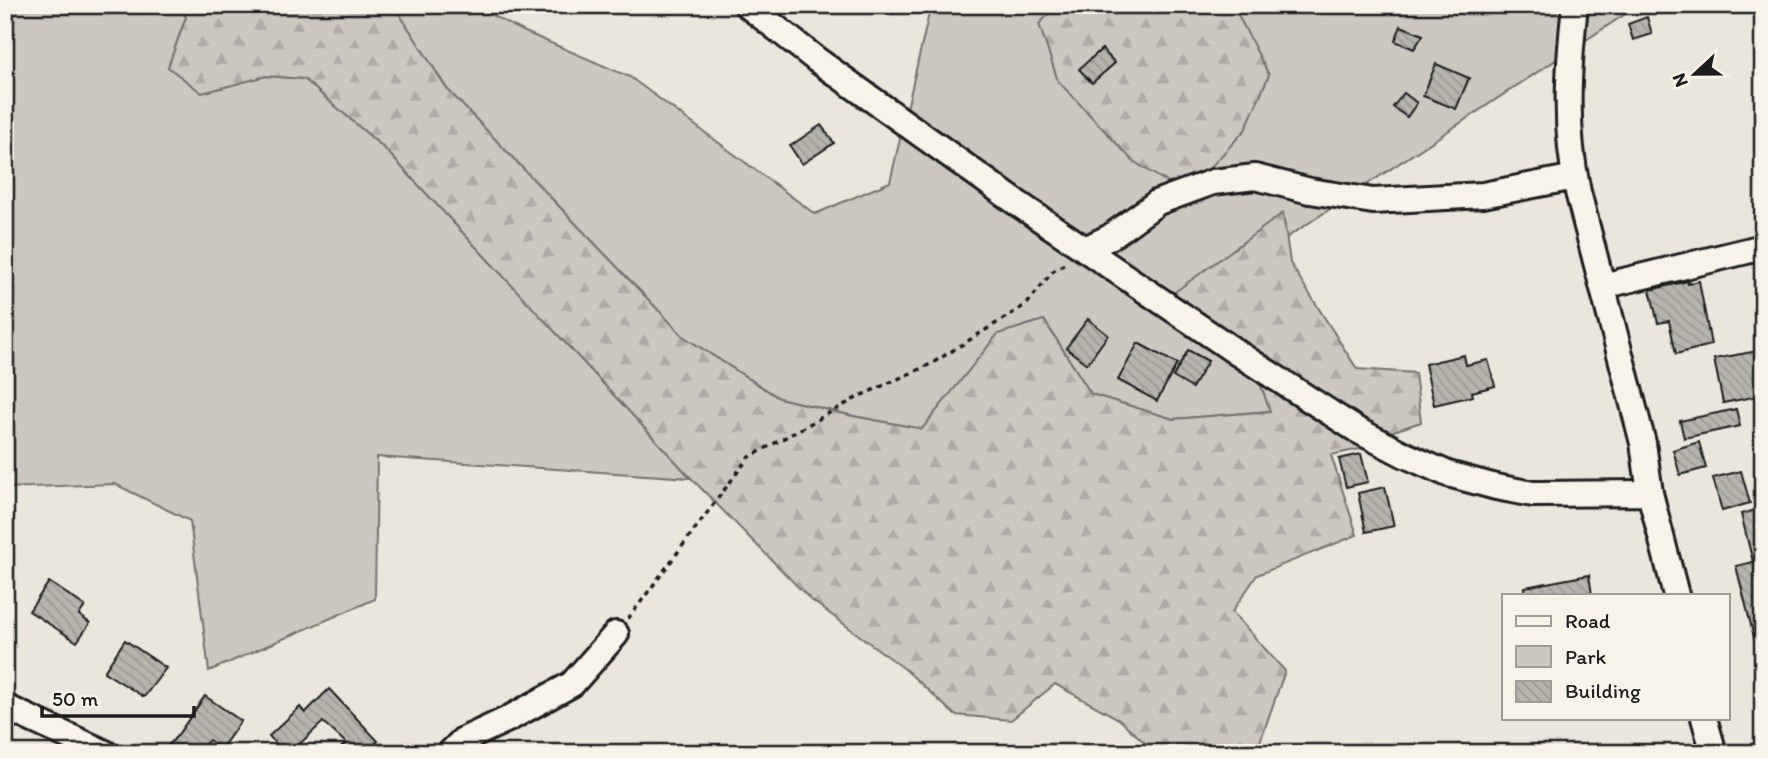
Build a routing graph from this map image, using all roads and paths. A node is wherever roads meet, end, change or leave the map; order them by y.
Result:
1 (747, 5) edge
2 (1575, 5) edge
3 (1575, 177) junction
4 (1763, 247) edge
5 (1084, 249) junction
6 (1603, 286) junction
7 (1650, 493) junction
8 (1676, 594) edge
9 (616, 634) joint
10 (5, 707) edge
11 (1705, 720) edge
12 (105, 753) edge
13 (450, 753) edge
14 (1714, 753) edge

1 - 5 street
2 - 3 street
3 - 5 street
3 - 6 street
4 - 6 street
5 - 7 street
5 - 9 path
6 - 7 street
7 - 8 street
9 - 13 street
10 - 12 street
11 - 14 street

